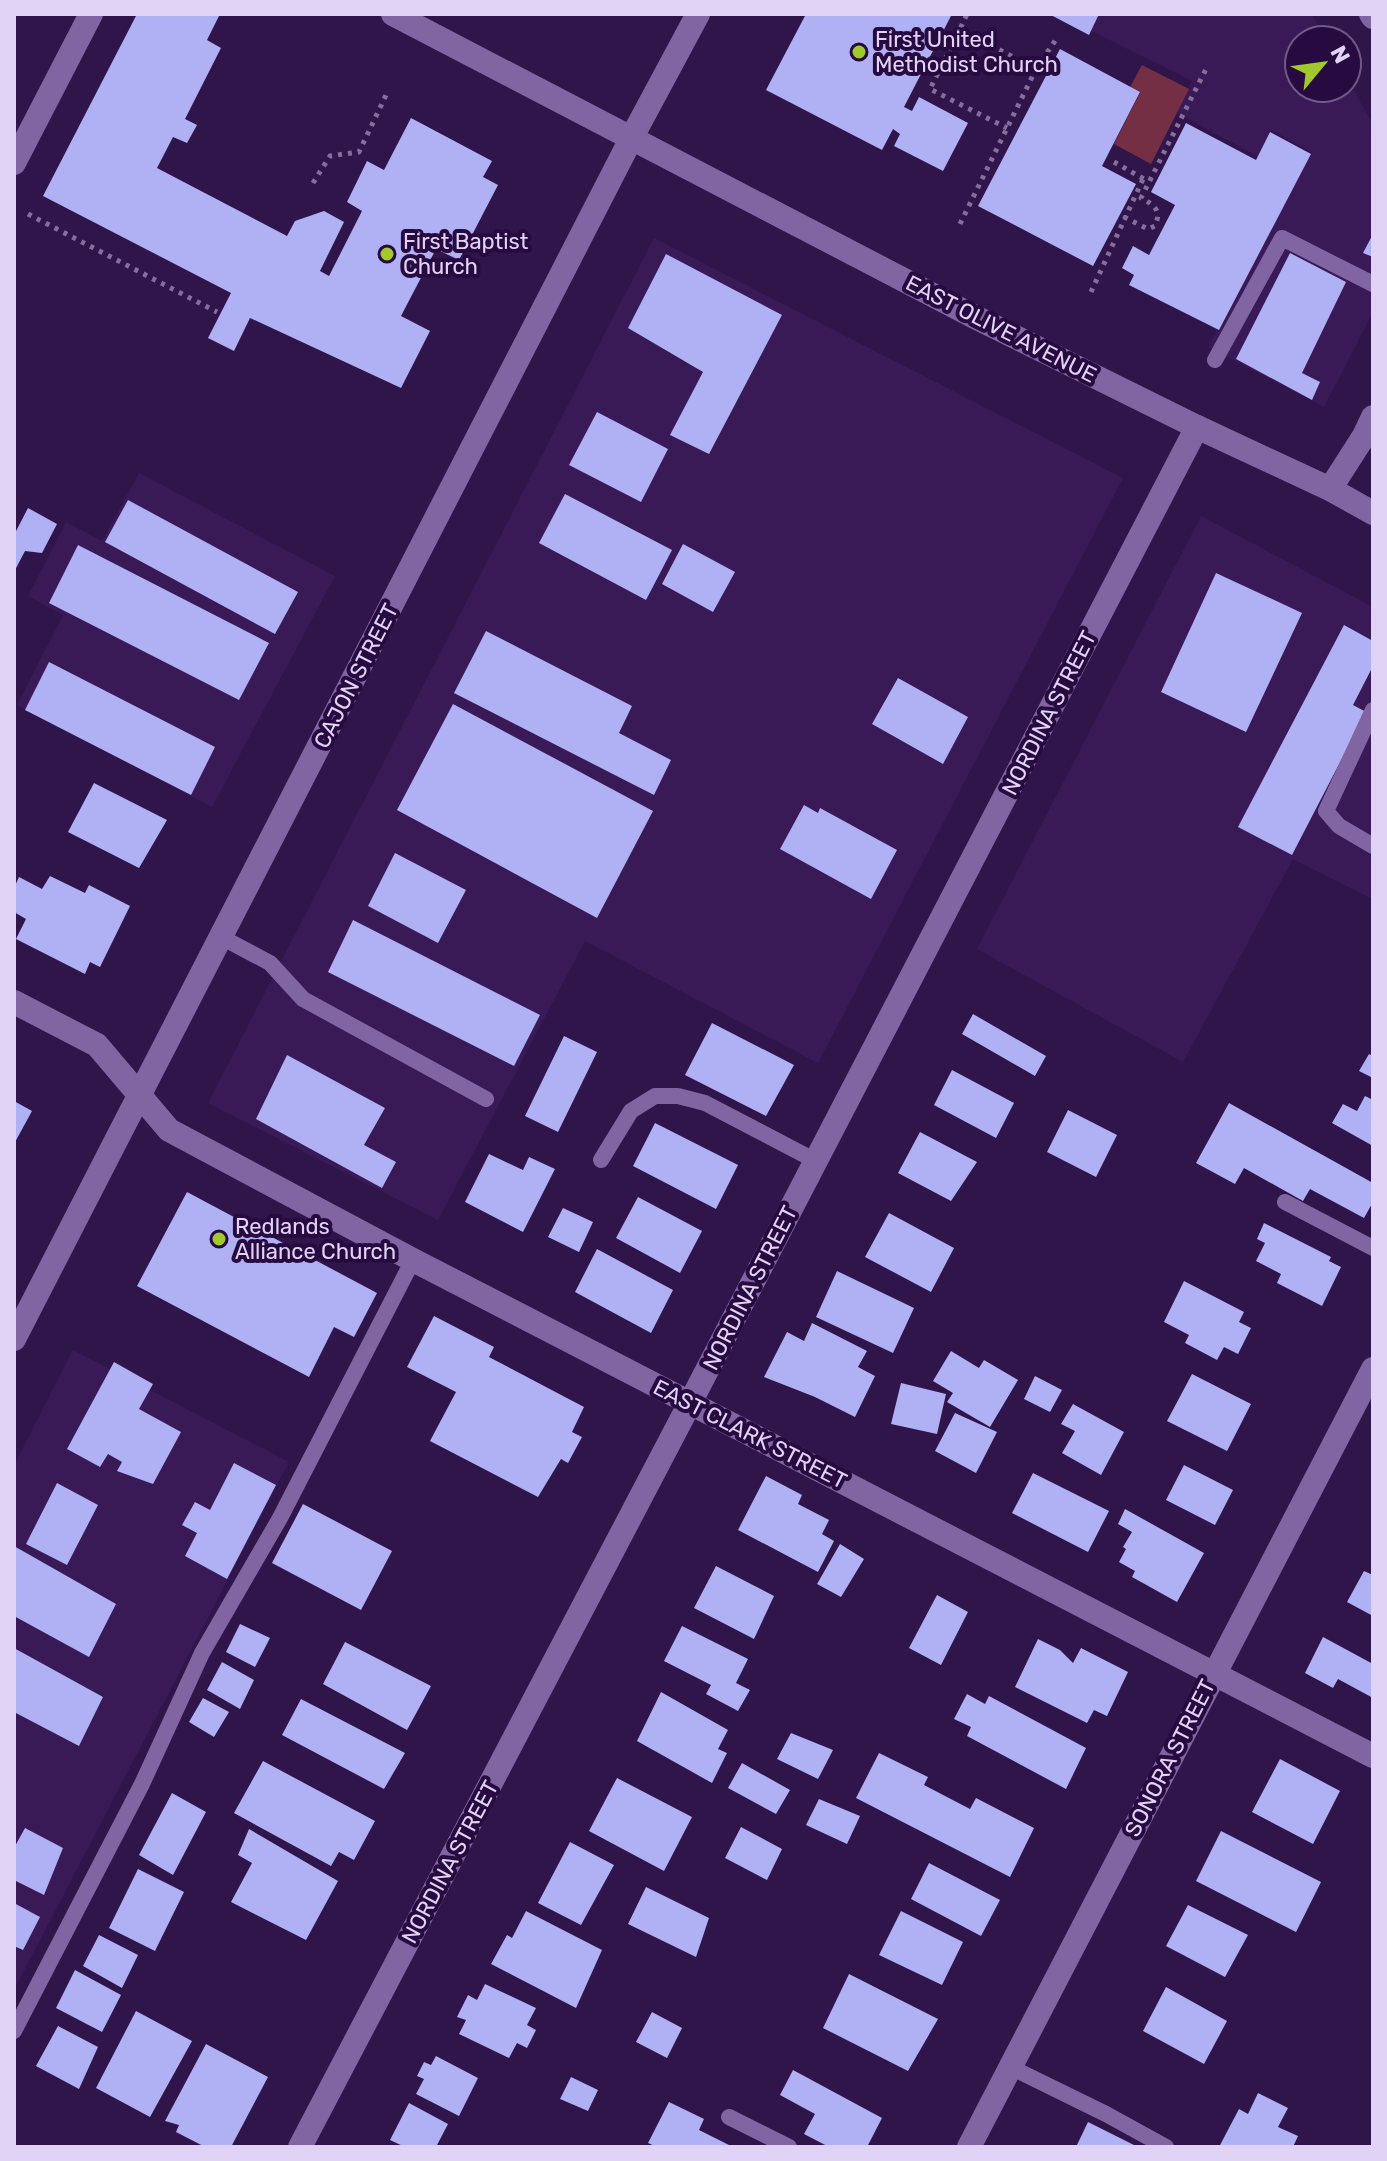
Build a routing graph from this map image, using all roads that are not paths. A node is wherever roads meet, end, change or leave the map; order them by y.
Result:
1 (91, 14) edge
2 (393, 14) edge
3 (698, 14) edge
4 (632, 137) junction
5 (14, 163) edge
6 (1373, 284) edge
7 (1215, 360) dead end
8 (1373, 417) edge
9 (1197, 427) junction
10 (1330, 489) junction
11 (1373, 513) edge
12 (1373, 710) edge
13 (1373, 846) edge
14 (221, 937) junction
15 (14, 1002) edge
16 (139, 1095) junction
17 (486, 1099) dead end
18 (601, 1160) dead end
19 (816, 1161) junction
20 (1285, 1202) dead end
21 (1373, 1248) edge
22 (413, 1260) junction
23 (14, 1339) edge
24 (1373, 1369) edge
25 (690, 1403) junction
26 (1214, 1673) junction
27 (1373, 1756) edge
28 (14, 2031) edge
29 (1010, 2067) junction
30 (729, 2117) dead end
31 (300, 2147) edge
32 (789, 2147) edge
33 (969, 2147) edge
34 (1166, 2147) edge

1 - 5 street
2 - 4 street, EAST OLIVE AVENUE
3 - 4 street, CAJON STREET
4 - 9 street, EAST OLIVE AVENUE
4 - 14 street, CAJON STREET
6 - 7 lane
8 - 10 street
9 - 10 street, EAST OLIVE AVENUE
9 - 19 street, NORDINA STREET
10 - 11 street, EAST OLIVE AVENUE
12 - 13 lane
14 - 16 street, CAJON STREET
14 - 17 lane
15 - 16 street, EAST CLARK STREET
16 - 22 street, EAST CLARK STREET
16 - 23 street, CAJON STREET
18 - 19 lane
19 - 25 street, NORDINA STREET
20 - 21 lane
22 - 25 street, EAST CLARK STREET
22 - 28 lane
24 - 26 street, SONORA STREET
25 - 26 street, EAST CLARK STREET
25 - 31 street, NORDINA STREET
26 - 27 street, EAST CLARK STREET
26 - 29 street, SONORA STREET
29 - 33 street, SONORA STREET
29 - 34 lane
30 - 32 lane

